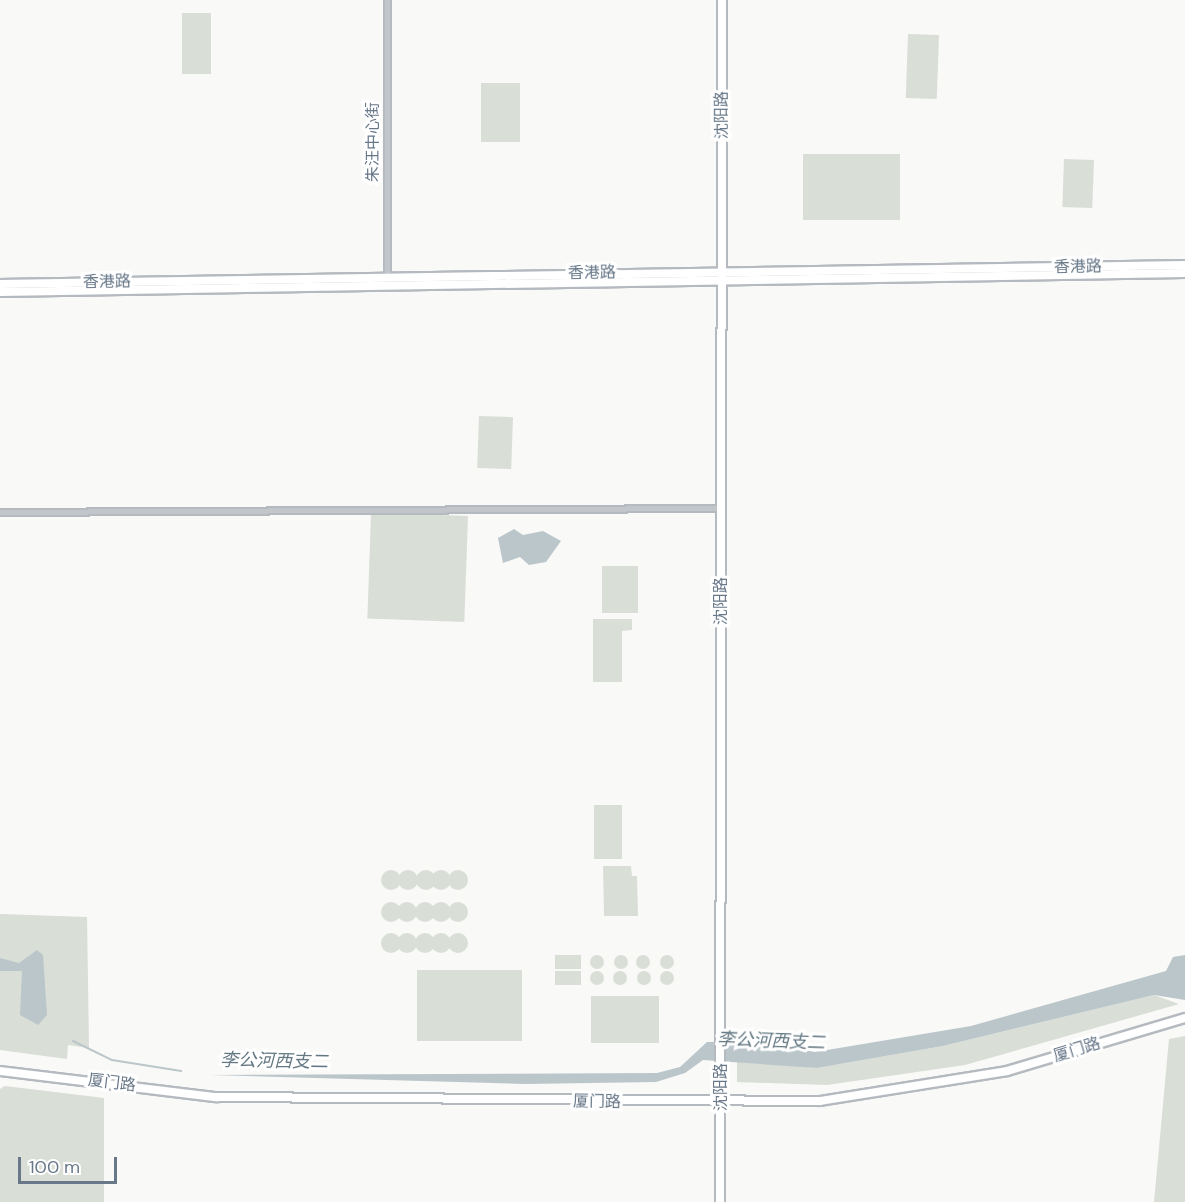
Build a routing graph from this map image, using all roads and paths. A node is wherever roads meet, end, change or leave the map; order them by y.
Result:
1 (387, 0) edge
2 (722, 0) edge
3 (1185, 265) edge
4 (1185, 273) edge
5 (387, 275) junction
6 (722, 275) junction
7 (0, 284) edge
8 (387, 285) junction
9 (0, 292) edge
10 (721, 508) junction
11 (0, 513) edge
12 (1185, 1018) edge
13 (0, 1071) edge
14 (721, 1103) junction
15 (720, 1202) edge

1 - 5 street, 朱汪中心街
2 - 6 street, 沈阳路
3 - 6 street, 香港路
4 - 6 street, 香港路
5 - 6 street, 香港路
5 - 7 street, 香港路
5 - 8 street, 朱汪中心街
6 - 8 street, 香港路
6 - 10 street, 沈阳路
8 - 9 street, 香港路
10 - 11 street
10 - 14 street, 沈阳路
12 - 14 street, 厦门路
13 - 14 street, 厦门路
14 - 15 street, 沈阳路

